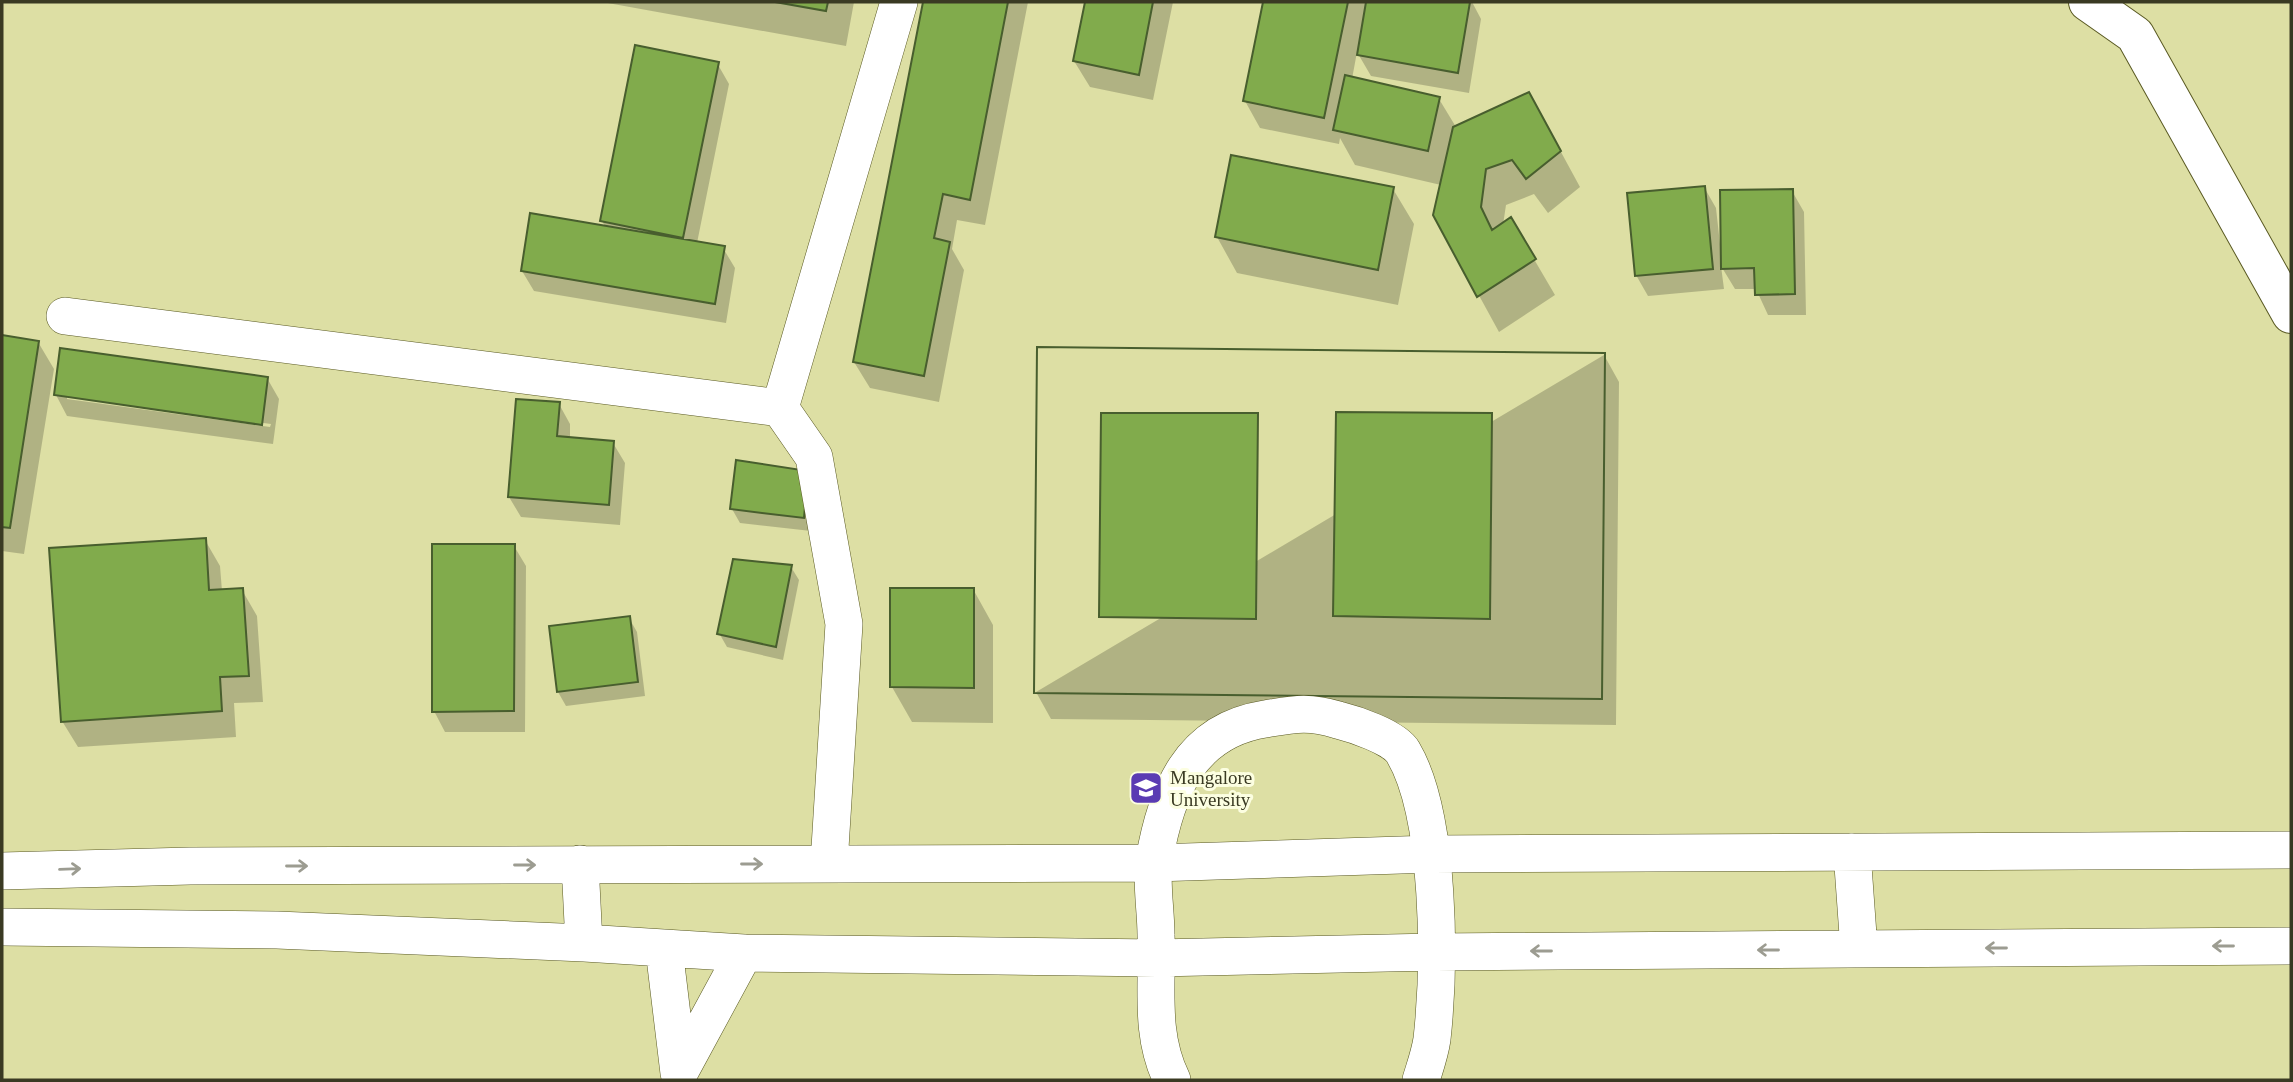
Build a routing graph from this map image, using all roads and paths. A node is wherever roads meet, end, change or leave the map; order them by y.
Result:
1 (899, 2) edge
2 (2088, 2) edge
3 (2291, 314) edge
4 (65, 316) dead end
5 (780, 408) junction
6 (2291, 850) edge
7 (1852, 852) junction
8 (1432, 854) junction
9 (1154, 863) junction
10 (580, 864) junction
11 (829, 864) junction
12 (2, 871) edge
13 (2, 927) edge
14 (584, 943) junction
15 (2291, 946) edge
16 (664, 949) junction
17 (1859, 949) junction
18 (1435, 952) junction
19 (744, 953) junction
20 (1157, 958) junction
21 (1172, 1080) edge
22 (1421, 1080) edge

1 - 5 street
2 - 3 main road
4 - 5 street
5 - 11 street
6 - 7 street
7 - 8 street
7 - 17 street
8 - 9 street
8 - 9 street
8 - 18 street
9 - 11 street
9 - 20 street
10 -> 11 street
12 -> 10 street
10 - 14 street
13 - 14 street
14 - 16 street
15 -> 17 street
16 - 19 street
16 - 19 street
17 -> 18 street
18 - 20 street
18 - 22 street
19 - 20 street
20 - 21 street

